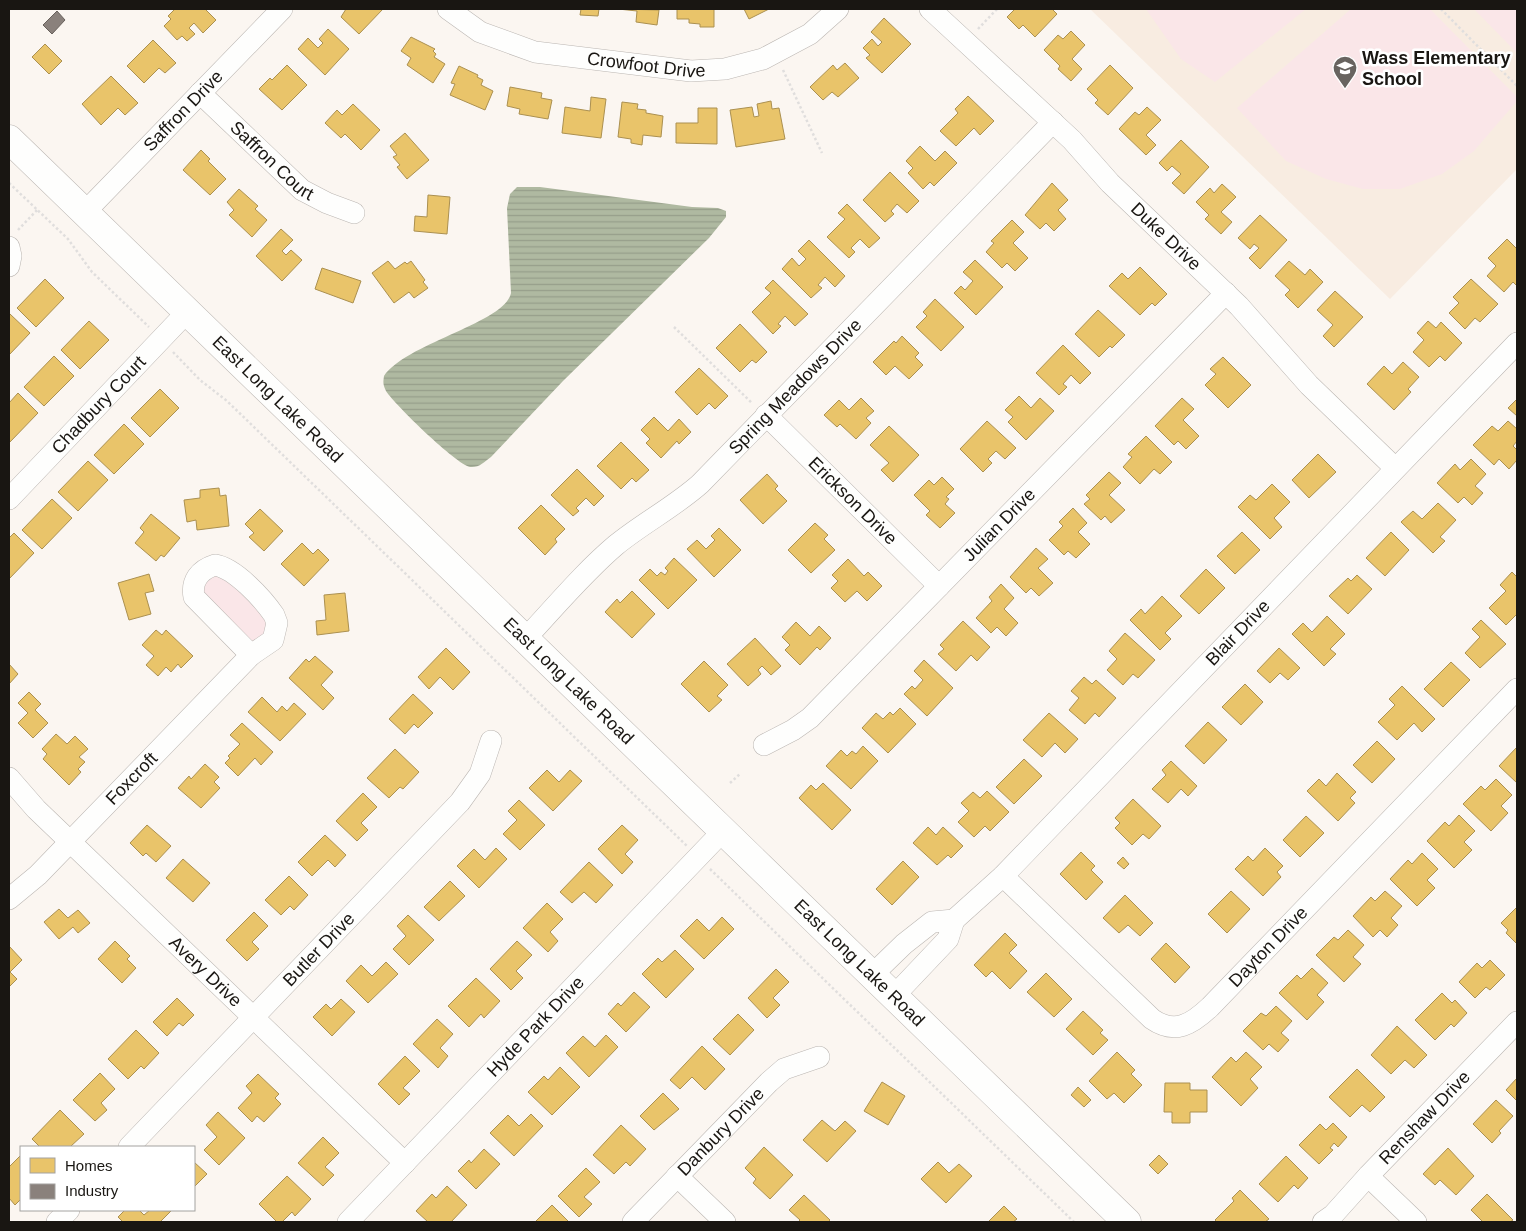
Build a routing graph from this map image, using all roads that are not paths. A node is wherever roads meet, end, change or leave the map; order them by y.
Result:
1 (282, 9) edge
2 (448, 9) edge
3 (838, 9) edge
4 (930, 9) edge
5 (200, 93) junction
6 (1053, 122) junction
7 (9, 139) edge
8 (85, 212) junction
9 (354, 213) dead end
10 (13, 239) edge
11 (9, 266) edge
12 (1226, 293) junction
13 (188, 311) junction
14 (1517, 343) edge
15 (759, 409) junction
16 (1395, 468) junction
17 (9, 499) edge
18 (939, 586) junction
19 (525, 639) junction
20 (251, 655) dead end
21 (1517, 689) edge
22 (491, 740) dead end
23 (764, 745) dead end
24 (9, 778) edge
25 (723, 831) junction
26 (70, 841) junction
27 (1003, 876) junction
28 (9, 899) edge
29 (954, 920) junction
30 (872, 975) junction
31 (894, 996) junction
32 (253, 1018) junction
33 (1517, 1022) edge
34 (819, 1056) dead end
35 (130, 1146) edge
36 (405, 1163) junction
37 (677, 1176) junction
38 (1368, 1176) junction
39 (68, 1211) edge
40 (1329, 1220) edge
41 (57, 1222) edge
42 (348, 1222) edge
43 (633, 1222) edge
44 (726, 1222) edge
45 (1128, 1222) edge
46 (1416, 1222) edge

1 - 5 street, Saffron Drive
2 - 3 street, Crowfoot Drive
4 - 6 street, Duke Drive
5 - 8 street, Saffron Drive
5 - 9 street, Saffron Court
6 - 12 street, Duke Drive
6 - 15 street, Spring Meadows Drive
7 - 8 main road, East Long Lake Road
8 - 13 main road, East Long Lake Road
10 - 11 street
12 - 16 street, Duke Drive
12 - 18 street, Julian Drive
13 - 17 street, Chadbury Court
13 - 19 main road, East Long Lake Road
14 - 16 street, Blair Drive
15 - 18 street, Erickson Drive
15 - 19 street, Spring Meadows Drive
16 - 27 street, Blair Drive
18 - 23 street, Julian Drive
19 - 25 main road, East Long Lake Road
20 - 26 street, Foxcroft
21 - 27 street, Dayton Drive
22 - 32 street, Butler Drive
24 - 26 street, Avery Drive
25 - 30 main road, East Long Lake Road
25 - 36 street, Hyde Park Drive
26 - 28 street, Foxcroft
26 - 32 street, Avery Drive
27 - 29 street, Blair Drive
29 - 30 street
29 - 31 street, Blair Drive
30 - 31 main road, East Long Lake Road
31 - 45 main road, East Long Lake Road
32 - 35 street, Butler Drive
32 - 36 street, Avery Drive
33 - 38 street, Renshaw Drive
34 - 37 street, Danbury Drive
36 - 42 street, Hyde Park Drive
37 - 43 street, Danbury Drive
37 - 44 street
38 - 40 street, Renshaw Drive
38 - 46 street
39 - 41 street

